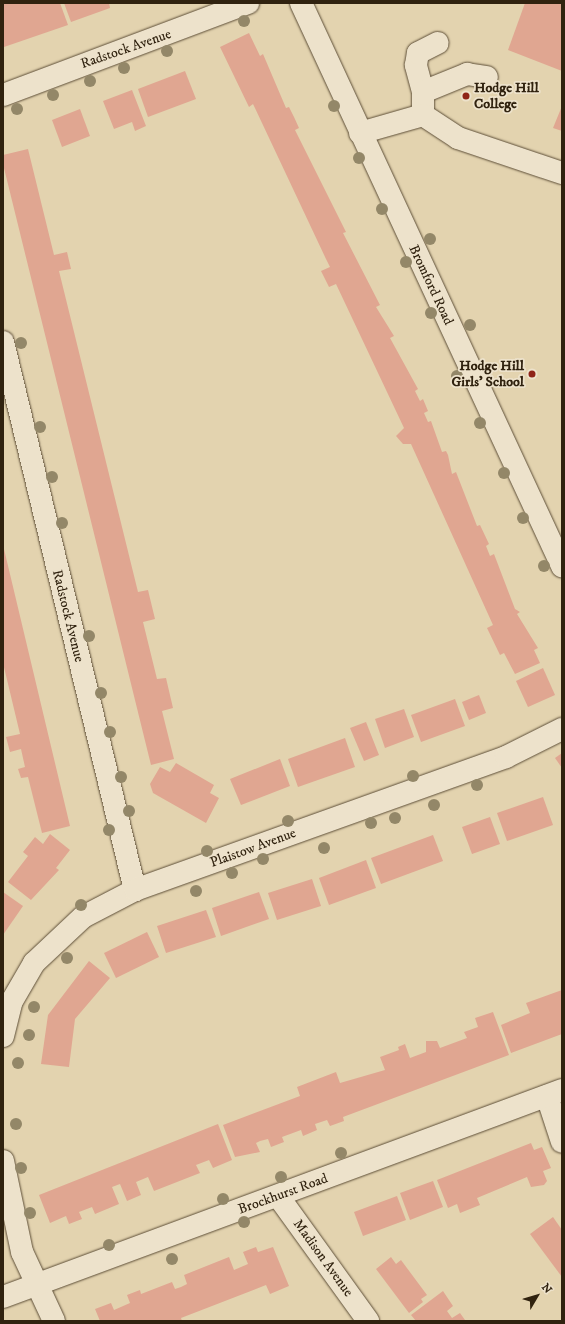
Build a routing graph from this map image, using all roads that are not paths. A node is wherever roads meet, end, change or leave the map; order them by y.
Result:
1 (248, 3) edge
2 (301, 3) edge
3 (438, 42) dead end
4 (487, 78) dead end
5 (423, 92) junction
6 (3, 95) edge
7 (423, 115) junction
8 (360, 133) junction
9 (562, 173) edge
10 (3, 342) edge
11 (562, 566) edge
12 (562, 729) edge
13 (135, 890) junction
14 (3, 1036) edge
15 (555, 1093) edge
16 (562, 1142) edge
17 (3, 1161) edge
18 (278, 1196) junction
19 (35, 1284) junction
20 (3, 1297) edge
21 (54, 1321) edge
22 (368, 1321) edge

1 - 6 street, Radstock Avenue
2 - 8 street, Bromford Road
3 - 5 street
4 - 5 street
5 - 7 street
7 - 8 street
7 - 9 street
8 - 11 street, Bromford Road
10 - 13 street, Radstock Avenue
12 - 13 street, Plaistow Avenue
13 - 14 street, Plaistow Avenue
15 - 16 street
15 - 18 street, Brockhurst Road
17 - 19 street
18 - 19 street, Brockhurst Road
18 - 22 street, Madison Avenue
19 - 20 street, Brockhurst Road
19 - 21 street

